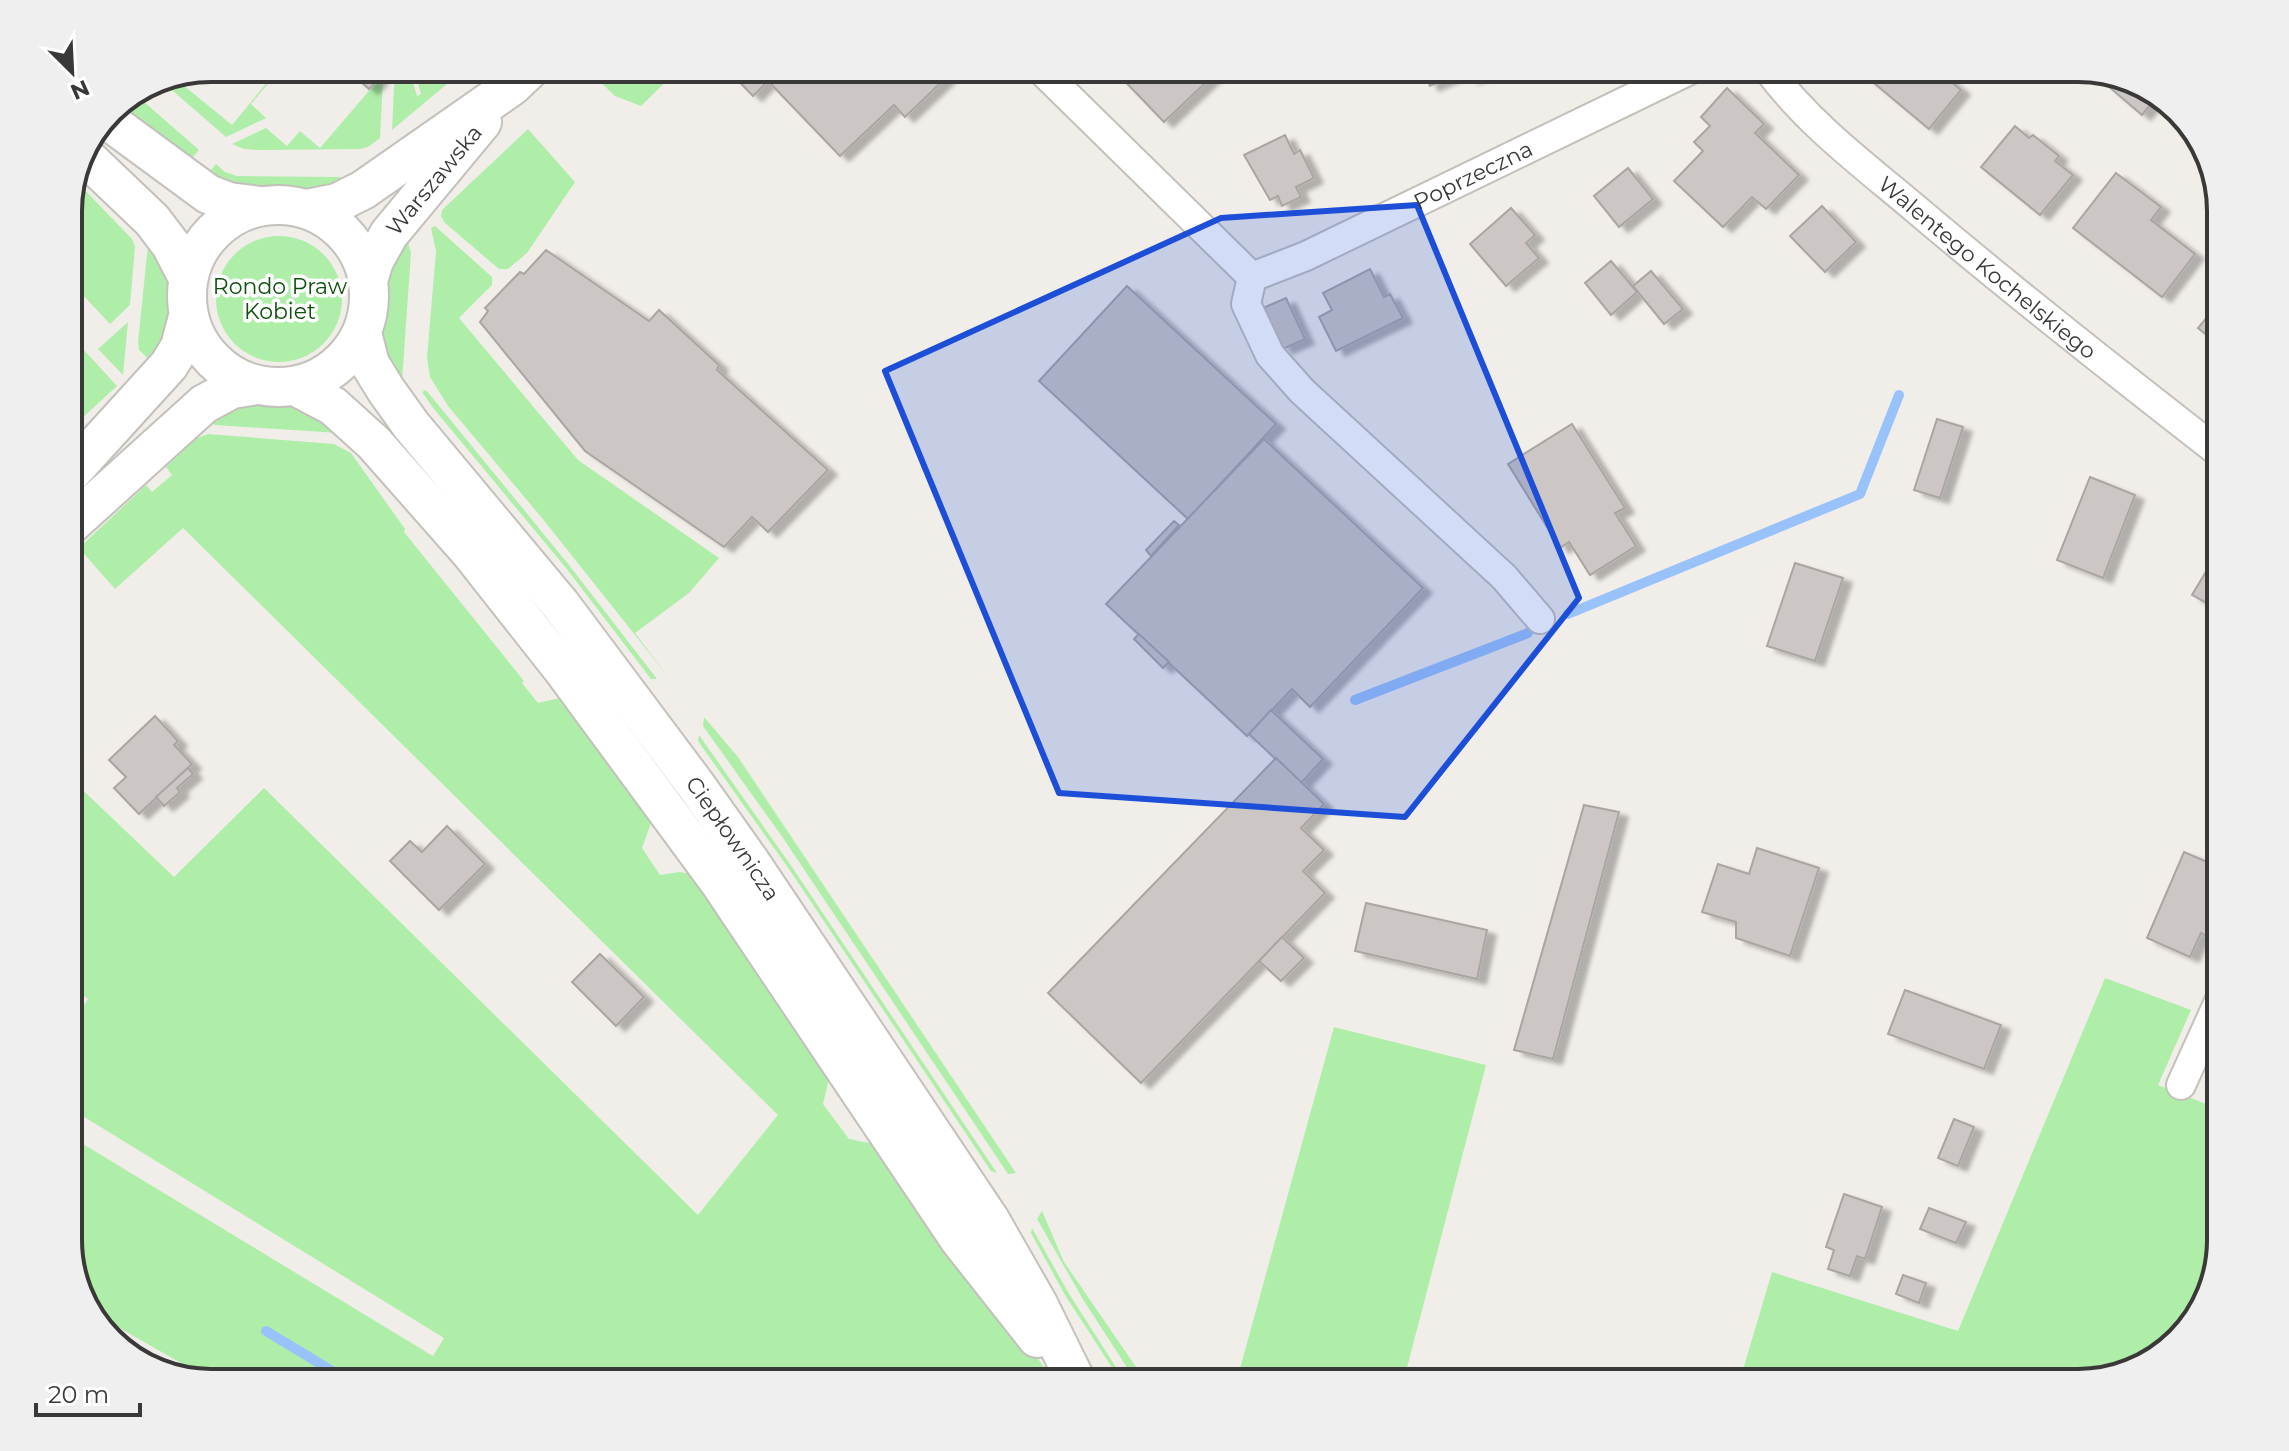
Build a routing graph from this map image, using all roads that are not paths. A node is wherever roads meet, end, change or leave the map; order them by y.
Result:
1 (514, 82) edge
2 (517, 82) edge
3 (1053, 82) edge
4 (1665, 82) edge
5 (1779, 82) edge
6 (115, 126) edge
7 (92, 163) edge
8 (260, 206) junction
9 (307, 209) junction
10 (1252, 277) junction
11 (188, 278) junction
12 (368, 281) junction
13 (188, 317) junction
14 (362, 333) junction
15 (257, 385) junction
16 (295, 386) junction
17 (2207, 443) edge
18 (82, 461) edge
19 (82, 514) edge
20 (1540, 619) dead end
21 (2207, 1028) edge
22 (2181, 1085) dead end
23 (1065, 1369) edge
24 (1069, 1369) edge

1 - 9 main road, Warszawska
2 - 12 main road, Warszawska
3 - 10 street
4 - 10 street, Poprzeczna
5 - 17 street, Walentego Kochelskiego
6 - 8 main road
7 - 11 main road
8 - 9 main road
8 - 11 main road
9 - 12 main road
10 - 20 street
11 - 13 main road
12 - 14 main road
13 - 15 main road
13 - 18 main road
14 - 16 main road
14 - 24 main road, Ciepłownicza
15 - 16 main road
15 - 19 main road
16 - 23 main road, Ciepłownicza
21 - 22 street

